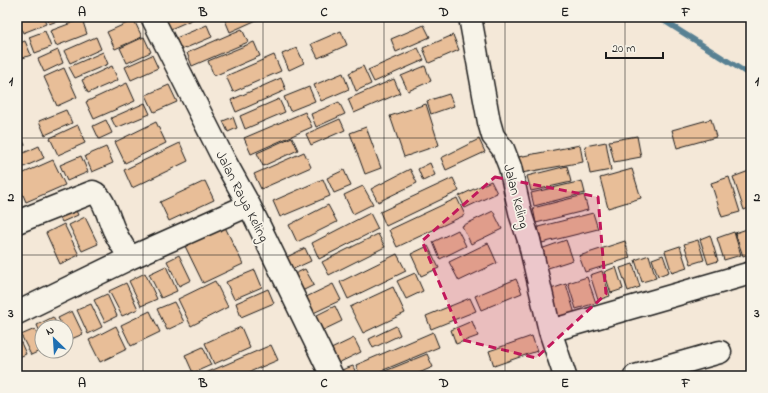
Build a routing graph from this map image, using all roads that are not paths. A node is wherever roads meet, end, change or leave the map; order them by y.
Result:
1 (152, 17) edge
2 (470, 17) edge
3 (249, 205) junction
4 (17, 222) edge
5 (130, 258) junction
6 (751, 273) edge
7 (17, 313) edge
8 (550, 330) junction
9 (720, 352) dead end
10 (332, 376) edge
11 (565, 376) edge
12 (635, 376) edge

1 - 3 street, Jalan Raya Keling
2 - 8 street, Jalan Keling
3 - 5 street
3 - 10 street, Jalan Raya Keling
4 - 5 street
5 - 7 street
6 - 8 street
8 - 11 street, Jalan Keling
9 - 12 street

